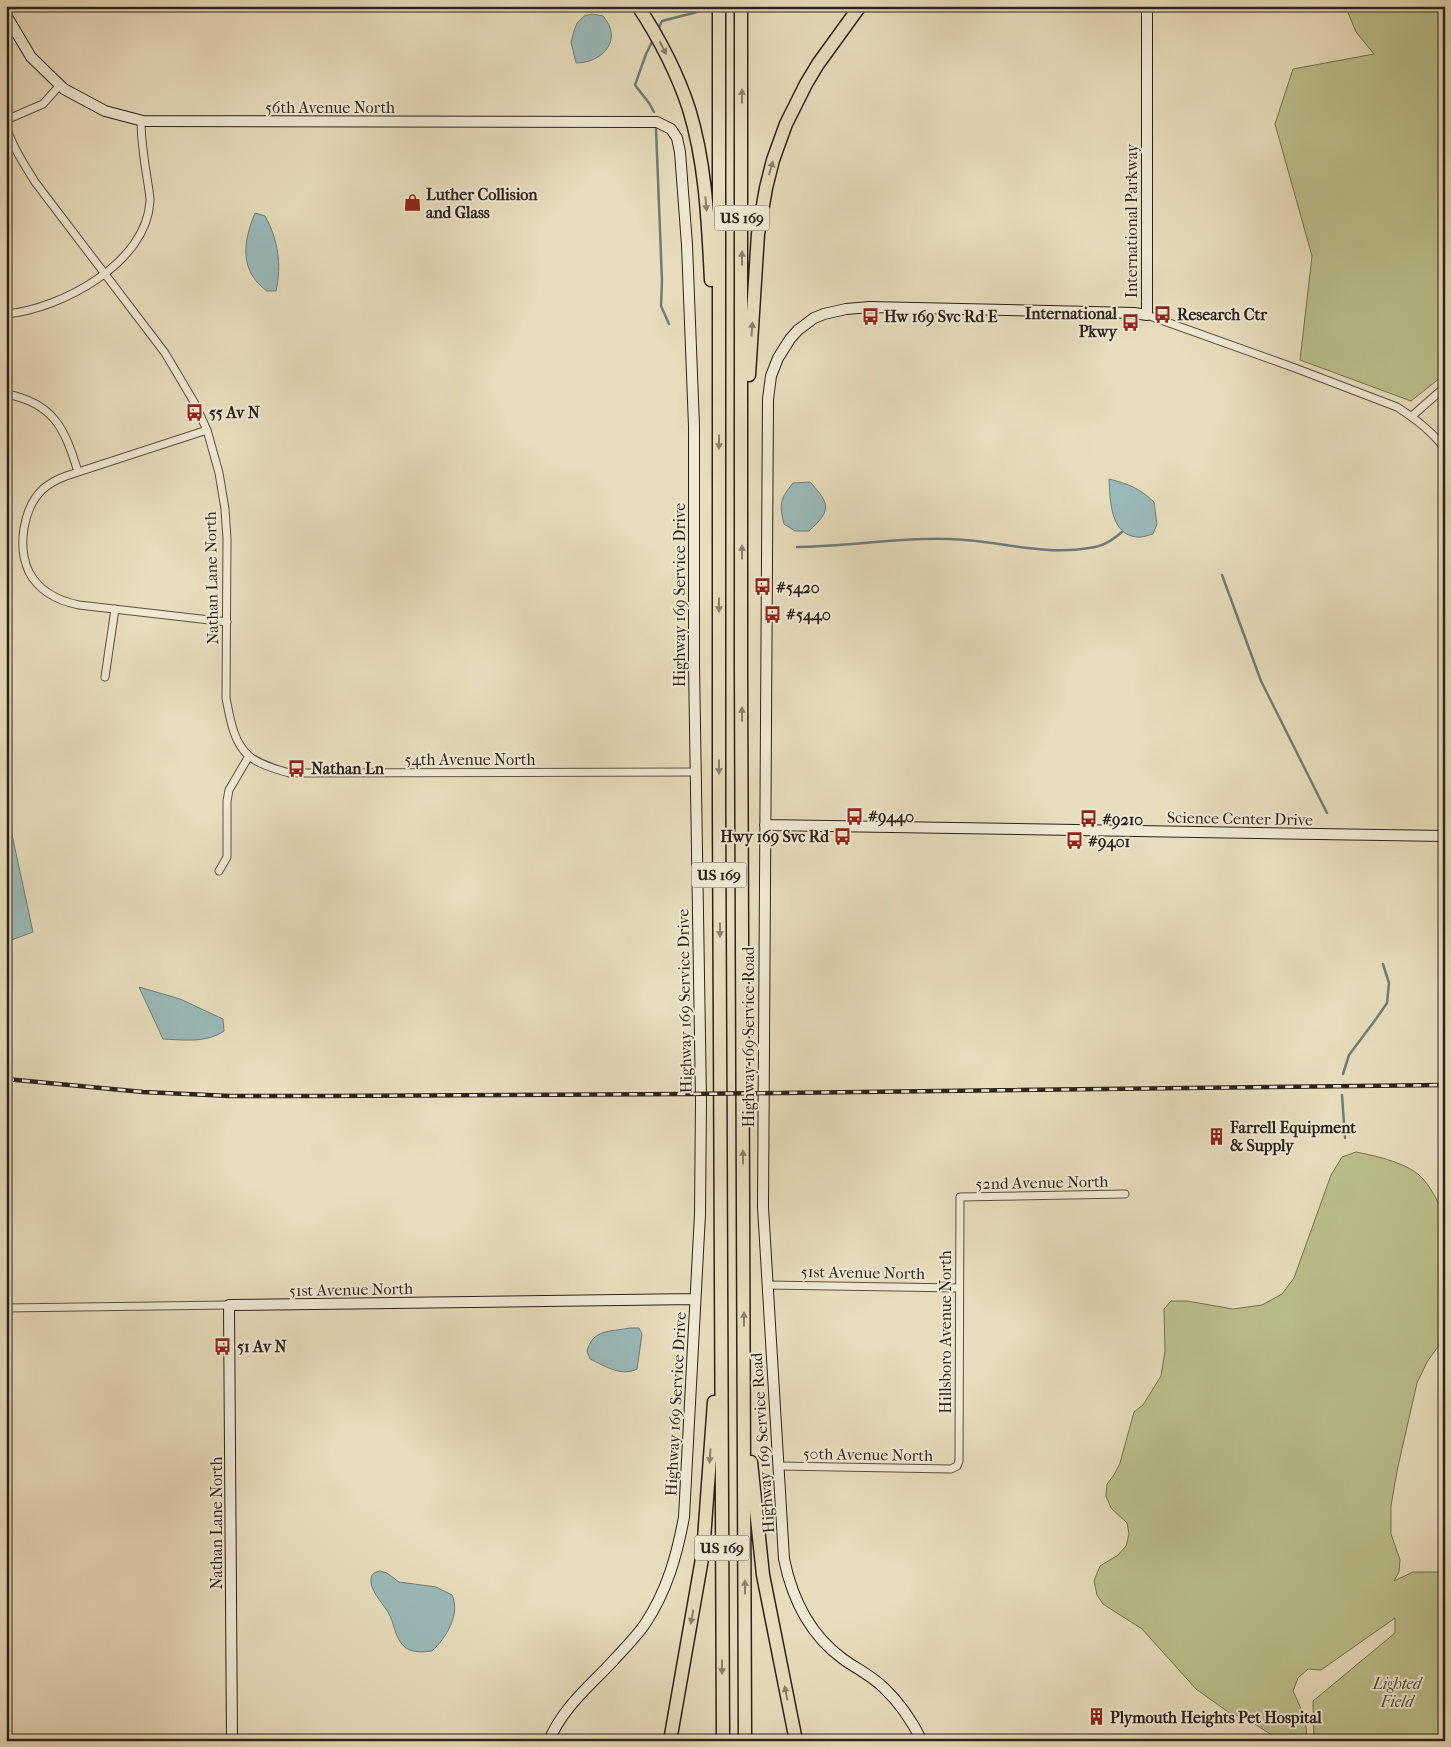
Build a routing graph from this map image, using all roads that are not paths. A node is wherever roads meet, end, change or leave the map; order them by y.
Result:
1 (638, 6) edge
2 (719, 6) edge
3 (742, 6) edge
4 (860, 6) edge
5 (1147, 6) edge
6 (6, 15) edge
7 (60, 85) junction
8 (6, 120) edge
9 (141, 121) junction
10 (6, 126) edge
11 (671, 130) joint
12 (105, 274) junction
13 (6, 314) edge
14 (1147, 315) junction
15 (1445, 387) edge
16 (6, 394) edge
17 (719, 394) junction
18 (1412, 416) junction
19 (206, 430) junction
20 (742, 430) junction
21 (1445, 448) edge
22 (78, 472) junction
23 (115, 609) junction
24 (227, 622) junction
25 (105, 677) dead end
26 (249, 756) junction
27 (696, 772) junction
28 (764, 825) junction
29 (1445, 836) edge
30 (219, 871) dead end
31 (1125, 1194) dead end
32 (960, 1197) joint
33 (767, 1285) junction
34 (959, 1288) junction
35 (695, 1299) junction
36 (229, 1305) junction
37 (6, 1308) edge
38 (721, 1356) junction
39 (744, 1386) junction
40 (779, 1466) junction
41 (957, 1466) joint
42 (232, 1741) edge
43 (549, 1741) edge
44 (670, 1741) edge
45 (723, 1741) edge
46 (745, 1741) edge
47 (796, 1741) edge
48 (922, 1741) edge

1 -> 17 highway
2 - 17 highway, US 169
20 -> 3 highway, US 169
20 -> 4 highway
5 - 14 street, International Parkway
6 - 7 street
7 - 8 street
7 - 9 street, 56th Avenue North
9 - 11 street, 56th Avenue North
9 - 12 street
10 - 12 street, Nathan Lane North
11 - 27 street, Highway 169 Service Drive
12 - 13 street
12 - 19 street, Nathan Lane North
14 - 18 street, International Parkway
14 - 28 street, Highway 169 Service Road
15 - 18 street
16 - 22 street
17 -> 38 highway, US 169
18 - 21 street, International Parkway
19 - 22 street
19 - 24 street, Nathan Lane North
39 -> 20 highway, US 169
22 - 23 street
23 - 24 street
23 - 25 street
24 - 26 street, Nathan Lane North
26 - 27 street, 54th Avenue North
26 - 30 street
27 - 35 street, Highway 169 Service Drive
28 - 29 street, Science Center Drive
28 - 33 street, Highway 169 Service Road
31 - 32 street, 52nd Avenue North
32 - 34 street, Hillsboro Avenue North
33 - 34 street, 51st Avenue North
33 - 40 street, Highway 169 Service Road
34 - 41 street, Hillsboro Avenue North
35 - 36 street, 51st Avenue North
35 - 43 street, Highway 169 Service Drive
36 - 37 street, 51st Avenue North
36 - 42 street, Nathan Lane North
38 -> 44 highway
38 -> 45 highway, US 169
46 -> 39 highway, US 169
47 -> 39 highway
40 - 41 street, 50th Avenue North
40 - 48 street, Highway 169 Service Road

